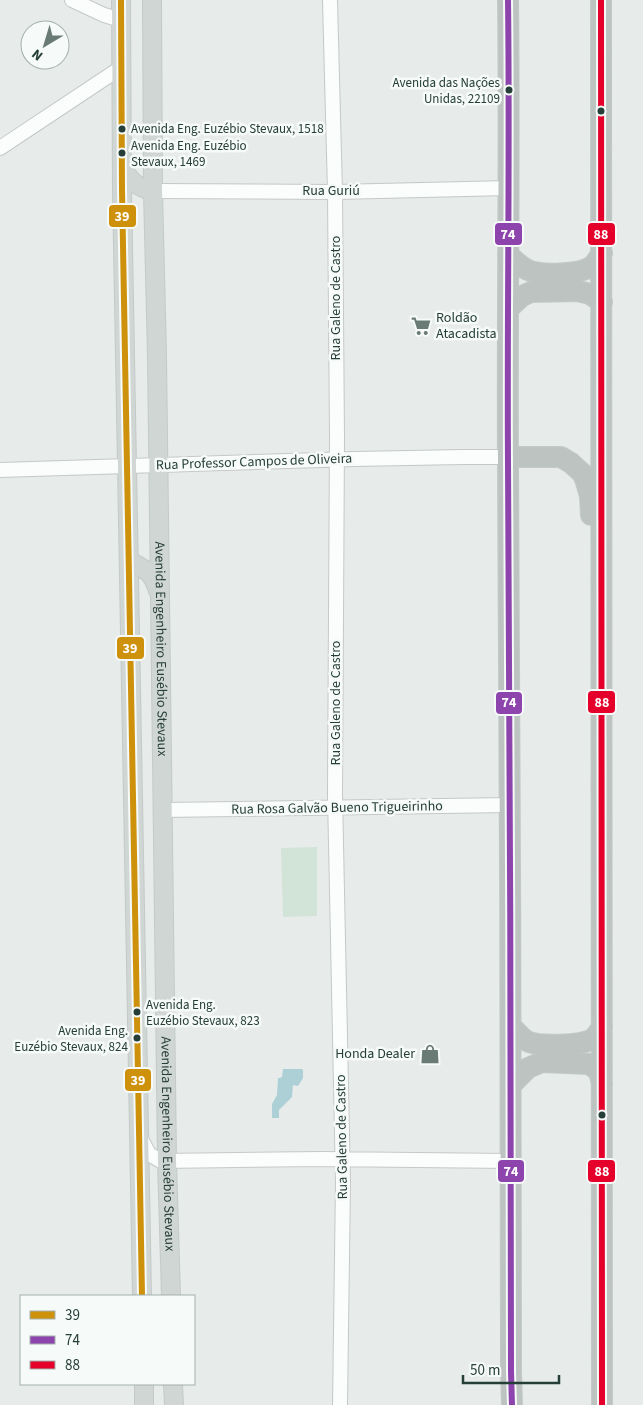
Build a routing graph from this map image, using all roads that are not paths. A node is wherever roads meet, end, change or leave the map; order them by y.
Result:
1 (72, 0) edge
2 (121, 0) edge
3 (152, 0) edge
4 (330, 0) edge
5 (508, 0) edge
6 (601, 0) edge
7 (121, 20) junction
8 (122, 67) junction
9 (0, 148) edge
10 (122, 168) junction
11 (508, 188) junction
12 (153, 190) junction
13 (335, 192) junction
14 (602, 253) junction
15 (508, 254) junction
16 (602, 302) junction
17 (508, 309) junction
18 (508, 458) junction
19 (336, 460) junction
20 (158, 465) junction
21 (127, 466) junction
22 (0, 470) edge
23 (128, 561) junction
24 (160, 596) junction
25 (602, 596) junction
26 (510, 805) junction
27 (336, 808) junction
28 (163, 810) junction
29 (511, 1026) junction
30 (602, 1027) junction
31 (602, 1084) junction
32 (511, 1085) junction
33 (139, 1135) junction
34 (342, 1160) junction
35 (512, 1160) junction
36 (167, 1161) junction
37 (142, 1295) edge
38 (171, 1295) edge
39 (144, 1385) edge
40 (173, 1385) edge
41 (144, 1405) edge
42 (174, 1405) edge
43 (340, 1405) edge
44 (512, 1405) edge
45 (602, 1405) edge

1 - 7 street
2 - 7 main road, Avenida Engenheiro Eusébio Stevaux
3 - 12 main road, Avenida Engenheiro Eusébio Stevaux
4 - 13 street, Rua Galeno de Castro
5 - 11 highway
6 - 14 highway
7 - 8 main road, Avenida Engenheiro Eusébio Stevaux
8 - 9 street
8 - 10 main road, Avenida Engenheiro Eusébio Stevaux
10 - 12 main road
10 - 21 main road, Avenida Engenheiro Eusébio Stevaux
11 - 13 street, Rua Guriú
11 - 15 highway
12 - 13 street, Rua Guriú
12 - 20 main road, Avenida Engenheiro Eusébio Stevaux
13 - 19 street, Rua Galeno de Castro
14 - 15 highway
14 - 16 highway
15 - 17 highway
16 - 17 highway
16 - 25 highway
17 - 18 highway
18 - 19 street, Rua Professor Campos de Oliveira
18 - 25 highway
18 - 26 highway
19 - 20 street, Rua Professor Campos de Oliveira
19 - 27 street, Rua Galeno de Castro
20 - 21 street, Rua Professor Campos de Oliveira
20 - 24 main road, Avenida Engenheiro Eusébio Stevaux
21 - 22 street, Rua Professor Campos de Oliveira
21 - 23 main road, Avenida Engenheiro Eusébio Stevaux
23 - 24 main road
23 - 33 main road, Avenida Engenheiro Eusébio Stevaux
24 - 28 main road, Avenida Engenheiro Eusébio Stevaux
25 - 30 highway
26 - 27 street, Rua Rosa Galvão Bueno Trigueirinho
26 - 29 highway
27 - 28 street, Rua Rosa Galvão Bueno Trigueirinho
27 - 34 street, Rua Galeno de Castro
28 - 36 main road, Avenida Engenheiro Eusébio Stevaux
29 - 30 highway
29 - 32 highway
30 - 31 highway
31 - 32 highway
31 - 45 highway
32 - 35 highway
33 - 36 street
33 - 37 main road, Avenida Engenheiro Eusébio Stevaux
34 - 35 street
34 - 36 street
34 - 43 street, Rua Galeno de Castro
35 - 44 highway
36 - 38 main road, Avenida Engenheiro Eusébio Stevaux
39 - 41 main road
40 - 42 main road

